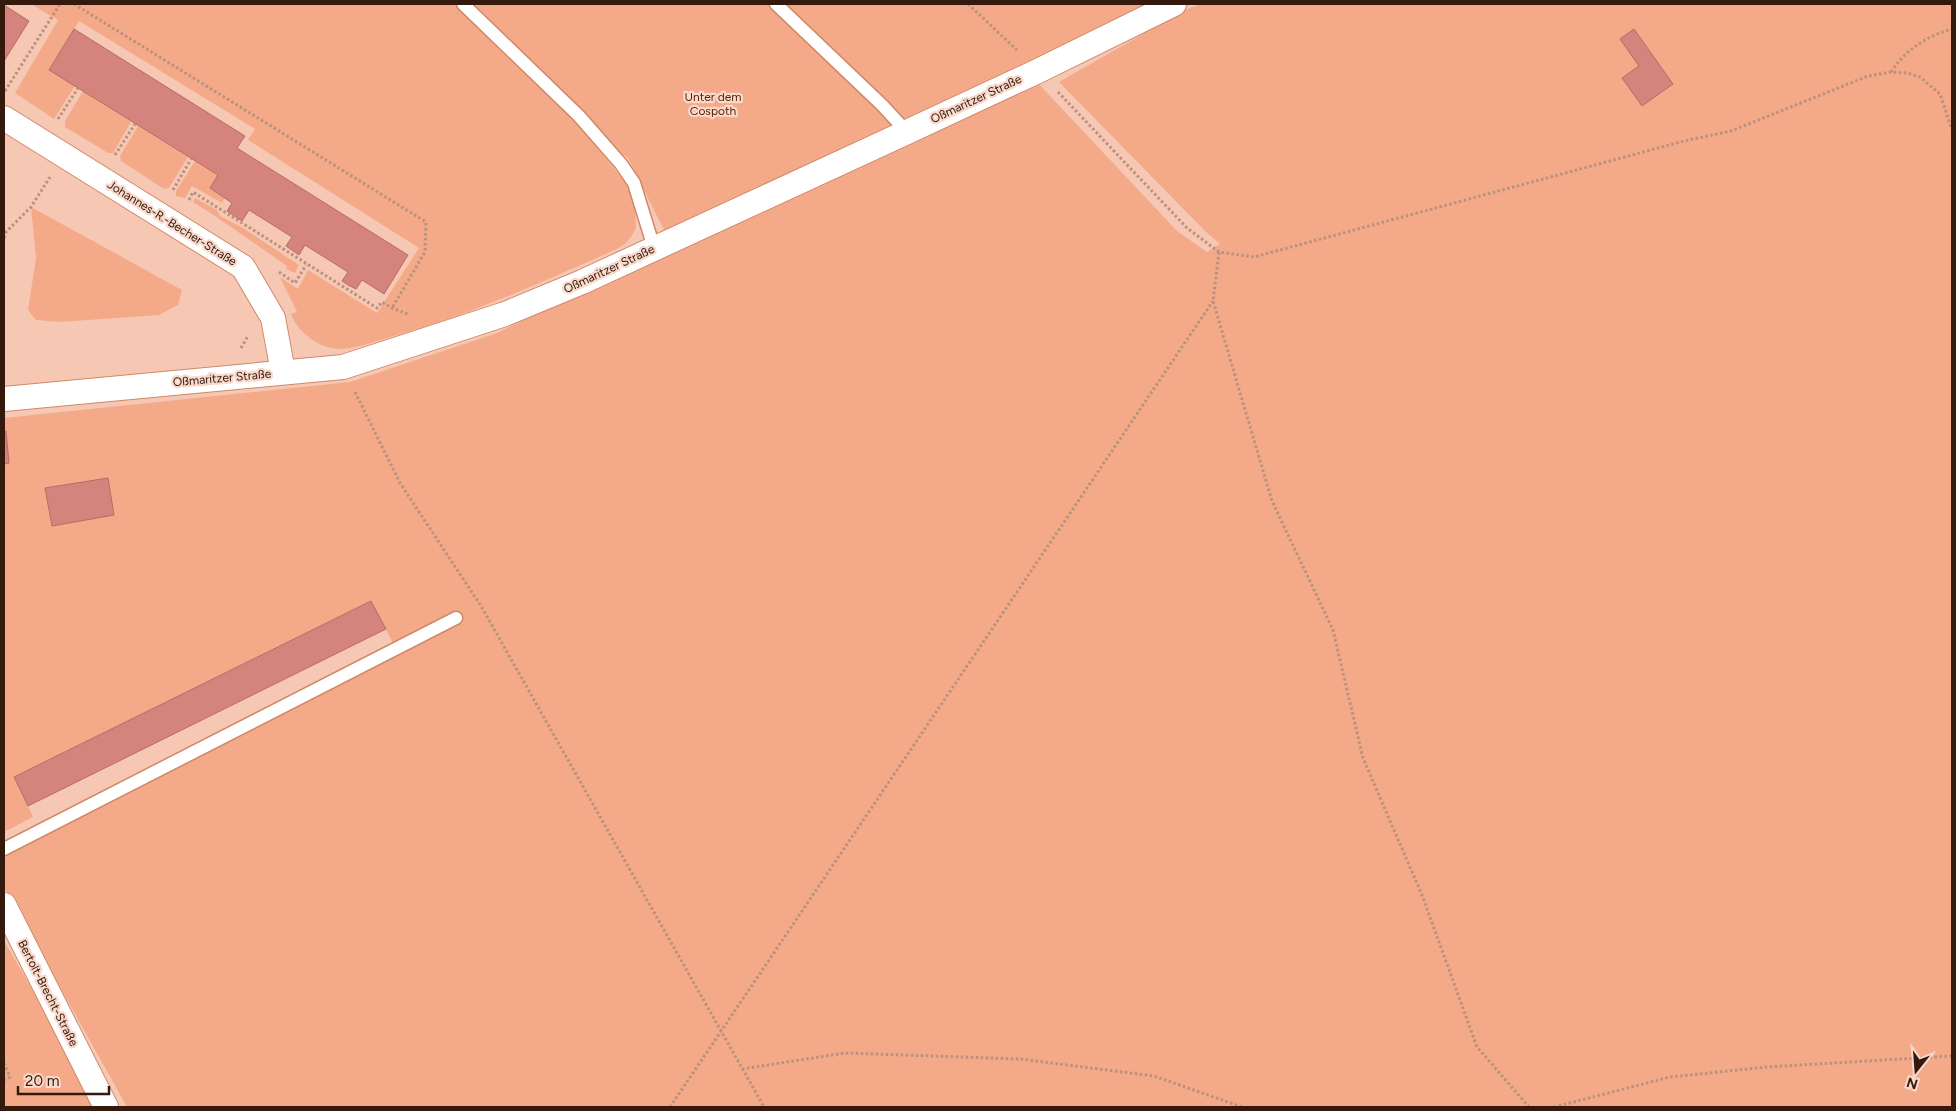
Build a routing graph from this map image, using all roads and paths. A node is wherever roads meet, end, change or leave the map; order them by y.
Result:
1 (60, 4) edge
2 (74, 4) edge
3 (463, 4) edge
4 (776, 4) edge
5 (968, 4) edge
6 (1160, 6) edge
7 (1952, 29) edge
8 (1038, 71) junction
9 (1891, 72) junction
10 (78, 88) dead end
11 (4, 94) edge
12 (4, 118) edge
13 (135, 124) dead end
14 (54, 126) dead end
15 (1952, 130) edge
16 (907, 132) junction
17 (191, 158) dead end
18 (110, 162) dead end
19 (169, 197) dead end
20 (31, 207) dead end
21 (184, 207) dead end
22 (4, 238) edge
23 (654, 248) junction
24 (1219, 252) junction
25 (306, 265) junction
26 (274, 269) dead end
27 (1213, 301) junction
28 (392, 308) junction
29 (456, 331) junction
30 (248, 333) dead end
31 (237, 353) dead end
32 (343, 367) junction
33 (283, 372) junction
34 (4, 399) edge
35 (456, 618) dead end
36 (4, 849) edge
37 (4, 905) edge
38 (721, 1033) junction
39 (1952, 1056) edge
40 (4, 1063) edge
41 (742, 1069) junction
42 (4, 1080) edge
43 (106, 1107) edge
44 (670, 1107) edge
45 (764, 1107) edge
46 (1242, 1107) edge
47 (1528, 1107) edge
48 (1554, 1107) edge

1 - 11 path
2 - 28 path
3 - 23 lane
4 - 16 lane
5 - 8 path
6 - 8 street, Oßmaritzer Straße
7 - 9 path
8 - 16 street, Oßmaritzer Straße
8 - 24 path
9 - 15 path
9 - 24 path
10 - 14 path
12 - 33 street, Johannes-R.-Becher-Straße
13 - 18 path
16 - 23 street, Oßmaritzer Straße
17 - 19 path
20 - 22 path
21 - 25 path
23 - 29 street, Oßmaritzer Straße
24 - 27 path
25 - 26 path
25 - 28 path
27 - 38 path
27 - 47 path
28 - 29 path
29 - 32 street, Oßmaritzer Straße
30 - 31 path
32 - 33 street, Oßmaritzer Straße
32 - 38 path
33 - 34 street, Oßmaritzer Straße
35 - 36 lane
37 - 43 street, Bertolt-Brecht-Straße
38 - 41 path
38 - 44 path
39 - 48 path
40 - 42 path
41 - 45 path
41 - 46 path

